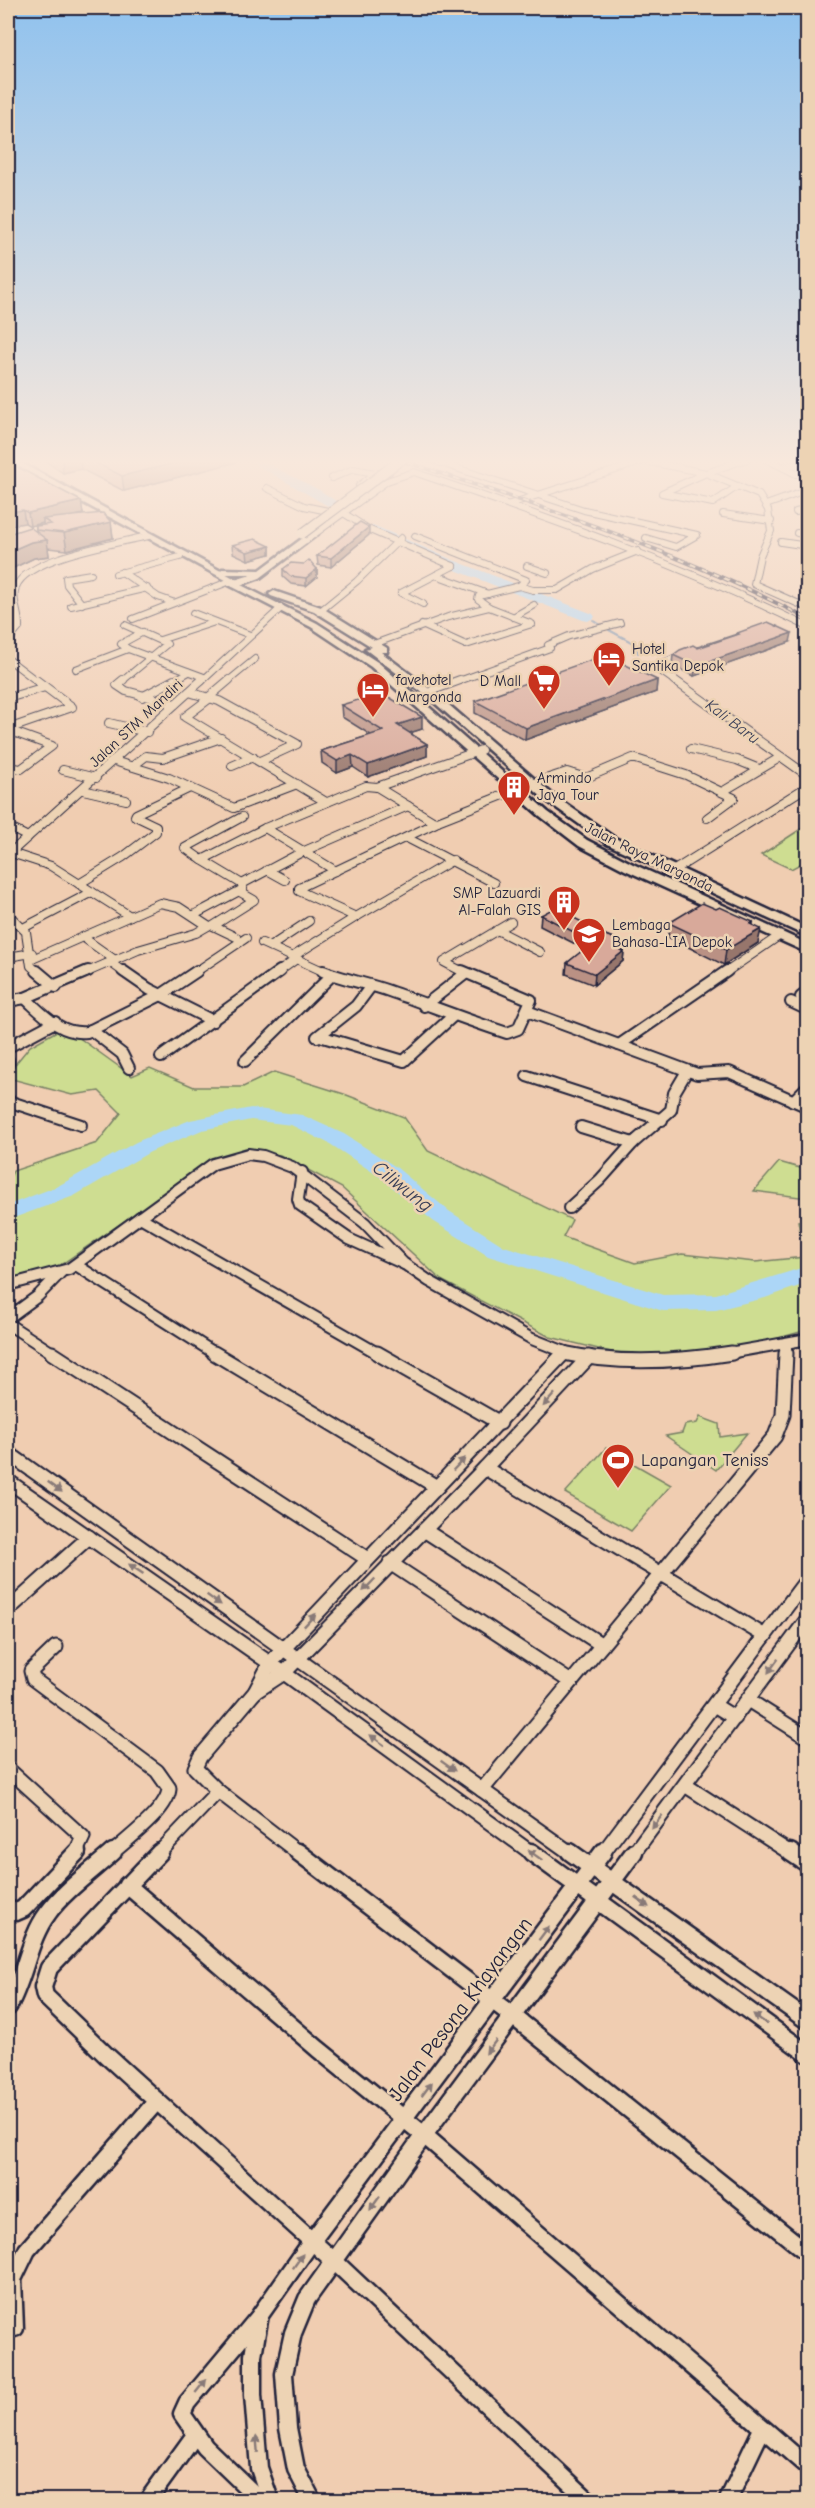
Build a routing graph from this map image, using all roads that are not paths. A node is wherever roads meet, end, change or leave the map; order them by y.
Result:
1 (22, 576) edge
2 (78, 576) edge
3 (125, 576) edge
4 (223, 576) edge
5 (224, 576) edge
6 (230, 576) edge
7 (246, 576) edge
8 (249, 576) edge
9 (269, 576) edge
10 (362, 576) edge
11 (434, 576) edge
12 (439, 576) edge
13 (516, 576) edge
14 (581, 576) edge
15 (694, 576) edge
16 (756, 576) edge
17 (236, 582) junction
18 (518, 586) junction
19 (15, 588) junction
20 (147, 588) junction
21 (269, 588) junction
22 (8, 589) edge
23 (488, 594) junction
24 (172, 602) junction
25 (8, 603) edge
26 (82, 604) junction
27 (423, 604) dead end
28 (534, 605) dead end
29 (71, 606) dead end
30 (283, 607) junction
31 (489, 607) junction
32 (807, 608) edge
33 (319, 612) junction
34 (11, 613) edge
35 (193, 613) dead end
36 (513, 617) junction
37 (133, 619) dead end
38 (215, 622) junction
39 (620, 623) dead end
40 (125, 625) dead end
41 (422, 625) junction
42 (807, 627) edge
43 (345, 629) junction
44 (143, 632) junction
45 (8, 634) edge
46 (250, 635) junction
47 (160, 640) junction
48 (8, 641) edge
49 (374, 644) junction
50 (128, 649) junction
51 (148, 658) junction
52 (674, 658) edge
53 (8, 659) edge
54 (255, 659) dead end
55 (75, 669) dead end
56 (395, 669) junction
57 (189, 672) junction
58 (204, 677) junction
59 (45, 687) junction
60 (433, 690) junction
61 (189, 692) junction
62 (142, 697) junction
63 (209, 697) junction
64 (8, 698) edge
65 (175, 704) junction
66 (109, 723) dead end
67 (8, 730) edge
68 (147, 732) junction
69 (221, 738) junction
70 (691, 749) dead end
71 (477, 752) junction
72 (781, 757) junction
73 (257, 759) junction
74 (114, 761) junction
75 (133, 766) junction
76 (232, 766) dead end
77 (8, 767) edge
78 (759, 769) junction
79 (63, 770) dead end
80 (807, 776) edge
81 (96, 778) junction
82 (297, 784) junction
83 (539, 786) junction
84 (807, 786) edge
85 (377, 787) junction
86 (190, 788) junction
87 (520, 788) junction
88 (83, 790) junction
89 (722, 792) junction
90 (126, 800) dead end
91 (326, 802) junction
92 (408, 806) junction
93 (242, 817) dead end
94 (707, 818) dead end
95 (435, 822) junction
96 (8, 827) edge
97 (266, 828) junction
98 (28, 837) junction
99 (407, 838) junction
100 (303, 852) junction
101 (8, 854) edge
102 (202, 860) junction
103 (453, 860) junction
104 (633, 865) junction
105 (675, 869) junction
106 (267, 870) junction
107 (336, 871) junction
108 (285, 880) dead end
109 (79, 884) junction
110 (494, 884) dead end
111 (241, 888) junction
112 (92, 892) junction
113 (8, 914) edge
114 (194, 915) junction
115 (130, 916) junction
116 (356, 917) junction
117 (309, 921) dead end
118 (511, 922) dead end
119 (25, 927) junction
120 (807, 928) edge
121 (497, 930) junction
122 (807, 933) edge
123 (779, 936) junction
124 (236, 937) dead end
125 (84, 938) junction
126 (246, 938) dead end
127 (807, 943) edge
128 (807, 949) edge
129 (540, 952) dead end
130 (8, 957) edge
131 (31, 957) junction
132 (294, 958) junction
133 (113, 961) junction
134 (465, 974) junction
135 (332, 975) junction
136 (371, 986) junction
137 (56, 987) junction
138 (161, 995) junction
139 (25, 999) junction
140 (8, 1001) edge
141 (791, 1002) dead end
142 (424, 1006) junction
143 (807, 1010) edge
144 (527, 1011) junction
145 (453, 1016) junction
146 (213, 1021) junction
147 (55, 1022) junction
148 (91, 1030) junction
149 (619, 1045) junction
150 (8, 1047) edge
151 (161, 1057) dead end
152 (8, 1060) edge
153 (245, 1061) dead end
154 (8, 1065) edge
155 (129, 1068) dead end
156 (687, 1071) junction
157 (528, 1076) dead end
158 (807, 1086) edge
159 (8, 1101) edge
160 (793, 1101) junction
161 (807, 1107) edge
162 (662, 1120) junction
163 (81, 1125) dead end
164 (581, 1127) dead end
165 (633, 1143) junction
166 (302, 1172) junction
167 (569, 1208) dead end
168 (140, 1217) junction
169 (404, 1264) junction
170 (76, 1265) junction
171 (62, 1272) junction
172 (8, 1285) edge
173 (8, 1318) edge
174 (8, 1324) edge
175 (807, 1340) edge
176 (786, 1343) junction
177 (564, 1352) junction
178 (588, 1357) junction
179 (500, 1423) junction
180 (8, 1453) edge
181 (485, 1468) junction
182 (437, 1487) junction
183 (10, 1488) edge
184 (424, 1530) junction
185 (89, 1537) junction
186 (366, 1558) junction
187 (390, 1563) junction
188 (661, 1573) junction
189 (807, 1578) edge
190 (8, 1610) edge
191 (806, 1623) edge
192 (765, 1635) junction
193 (602, 1645) junction
194 (56, 1647) dead end
195 (283, 1649) junction
196 (298, 1659) junction
197 (270, 1663) junction
198 (284, 1673) junction
199 (571, 1682) junction
200 (255, 1692) junction
201 (748, 1700) junction
202 (714, 1705) junction
203 (735, 1718) junction
204 (807, 1738) edge
205 (10, 1776) edge
206 (685, 1785) junction
207 (482, 1790) junction
208 (218, 1791) junction
209 (807, 1864) edge
210 (594, 1867) junction
211 (613, 1881) junction
212 (127, 1885) junction
213 (578, 1887) junction
214 (598, 1902) junction
215 (8, 1909) edge
216 (493, 2001) junction
217 (8, 2007) edge
218 (514, 2017) junction
219 (807, 2021) edge
220 (807, 2054) edge
221 (156, 2102) junction
222 (404, 2118) junction
223 (424, 2135) junction
224 (312, 2241) junction
225 (807, 2253) edge
226 (334, 2261) junction
227 (260, 2315) junction
228 (15, 2328) dead end
229 (762, 2429) junction
230 (195, 2434) junction
231 (807, 2467) edge
232 (148, 2500) edge
233 (261, 2500) edge
234 (270, 2500) edge
235 (312, 2500) edge
236 (588, 2500) edge
237 (728, 2500) edge

1 - 19 street
2 - 26 street
3 - 20 street
4 - 17 main road, Jalan Raya Margonda
5 - 17 main road, Jalan Raya Margonda
6 - 17 main road, Jalan Raya Margonda
7 - 17 main road
8 - 17 main road
9 - 21 main road
10 - 33 street
11 - 27 street
12 - 23 street
13 - 18 street
14 - 18 street
15 - 42 street
16 - 32 street
17 - 21 main road, Jalan Raya Margonda
17 - 24 street
17 - 30 main road, Jalan Raya Margonda
18 - 23 street
19 - 22 street
19 - 34 street
20 - 24 street
20 - 26 street
21 - 33 main road, Jalan Raya Margonda
21 - 43 main road, Jalan Raya Margonda
23 - 31 street
24 - 37 street
25 - 34 street
26 - 29 street
28 - 36 street
30 - 46 street, Jalan STM Mandiri
30 - 56 main road, Jalan Raya Margonda
31 - 36 street
31 - 41 street
33 - 43 main road, Jalan Raya Margonda
34 - 45 street
34 - 48 street
35 - 38 street
36 - 41 street
38 - 46 street
38 - 47 street
39 - 60 street
40 - 44 street
41 - 49 street
43 - 49 main road, Jalan Raya Margonda
43 - 56 main road, Jalan Raya Margonda
44 - 47 street
44 - 50 street
46 - 58 street, Jalan STM Mandiri
47 - 51 street
49 - 56 main road, Jalan Raya Margonda
50 - 51 street
50 - 55 street
51 - 57 street
51 - 62 street
52 - 72 street
53 - 59 street
54 - 63 street
56 - 60 main road, Jalan Raya Margonda
56 - 71 main road, Jalan Raya Margonda
56 - 83 main road, Jalan Raya Margonda
57 - 58 street
57 - 62 street
58 - 61 street, Jalan STM Mandiri
59 - 64 street
59 - 67 street
60 - 83 main road, Jalan Raya Margonda
61 - 63 street
61 - 65 street, Jalan STM Mandiri
62 - 65 street
63 - 69 street
63 - 73 street
65 - 68 street, Jalan STM Mandiri
66 - 68 street
67 - 77 street
68 - 74 street, Jalan STM Mandiri
69 - 73 street
69 - 75 street
70 - 78 street
71 - 85 street
71 - 87 main road, Jalan Raya Margonda
72 - 78 street
72 - 80 street
73 - 76 street
73 - 82 street
74 - 75 street
74 - 81 street, Jalan STM Mandiri
75 - 86 street
78 - 89 street
79 - 81 street
81 - 88 street, Jalan STM Mandiri
82 - 86 street
82 - 91 street
83 - 89 street
83 - 105 main road, Jalan Raya Margonda
84 - 105 street
85 - 91 street
85 - 92 street
86 - 109 street
87 - 95 street
87 - 104 main road, Jalan Raya Margonda
88 - 90 street
88 - 98 street, Jalan STM Mandiri
89 - 94 street
91 - 97 street
92 - 95 street
92 - 100 street
93 - 102 street
95 - 99 street
96 - 98 street
97 - 100 street
97 - 102 street
98 - 101 street, Jalan STM Mandiri
99 - 103 street
99 - 107 street
100 - 106 street
100 - 107 street
101 - 109 street
102 - 111 street
103 - 110 street
103 - 116 street
104 - 123 main road, Jalan Raya Margonda
104 - 127 main road, Jalan Raya Margonda
105 - 120 main road, Jalan Raya Margonda
105 - 122 main road, Jalan Raya Margonda
106 - 108 street
106 - 111 street
107 - 116 street
109 - 112 street
111 - 114 street
111 - 124 street
112 - 115 street
112 - 119 street
113 - 119 street
114 - 115 street
114 - 133 street
115 - 125 street
116 - 132 street
117 - 132 street
118 - 121 street
119 - 131 street
121 - 129 street
121 - 134 street
123 - 128 main road, Jalan Raya Margonda
123 - 149 street
125 - 131 street
125 - 133 street
126 - 138 street
130 - 131 street
131 - 137 street
132 - 135 street
132 - 146 street
133 - 137 street
133 - 138 street
134 - 142 street
134 - 144 street
135 - 136 street
135 - 153 street
136 - 142 street
136 - 145 street
137 - 139 street
138 - 146 street
138 - 148 street
139 - 140 street
139 - 147 street
141 - 143 street
142 - 145 street
144 - 145 street
144 - 149 street
146 - 151 street
147 - 148 street
147 - 150 street
148 - 155 street
149 - 156 street
152 - 154 street
156 - 160 street
156 - 162 street
157 - 162 street
158 - 160 street
159 - 163 street
160 - 161 street
162 - 165 street
164 - 165 street
165 - 167 street
166 - 168 street
166 - 169 street
166 - 169 street
168 - 170 street
168 - 179 street
169 - 177 street
170 - 171 street
170 - 182 street
171 - 172 street
171 - 173 street
174 - 186 street
175 - 176 street
176 - 178 street
176 - 188 street
177 - 178 street
177 - 179 street
178 -> 181 street
182 -> 179 street
180 -> 195 street
181 - 184 street
181 - 188 street
182 - 186 street
183 - 185 street
184 - 187 street
184 - 193 street
185 - 190 street
197 -> 185 street
195 -> 186 street
187 -> 196 street
187 - 199 street
188 - 192 street
188 - 193 street
189 - 192 street, Jalan Pesona Khayangan
191 -> 201 street
192 - 202 street, Jalan Pesona Khayangan
193 - 199 street
194 - 217 street
195 - 196 street
195 - 197 street
196 - 198 street
196 -> 207 street
197 - 198 street
197 - 200 street
198 - 200 street
213 -> 198 street
199 - 207 street
200 - 208 street
201 - 203 street
201 - 204 street
202 - 203 street
202 - 210 street, Jalan Pesona Khayangan
203 - 206 street
205 - 215 street
206 - 209 street
206 -> 211 street
207 - 210 street
208 - 212 street
208 - 216 street
210 - 211 street
210 - 213 street, Jalan Pesona Khayangan
211 - 214 street
211 -> 219 street
212 - 221 street
212 - 222 street
213 - 214 street
216 -> 213 street, Jalan Pesona Khayangan
214 - 218 street
220 -> 214 street
216 - 218 street
222 -> 216 street, Jalan Pesona Khayangan
218 -> 223 street
218 - 225 street
221 - 224 street
221 - 228 street
222 - 223 street
222 - 224 street, Jalan Pesona Khayangan
223 -> 226 street
223 - 229 street
224 - 226 street
227 -> 224 street, Jalan Pesona Khayangan
226 - 235 street
226 - 236 street
230 -> 227 street
234 -> 227 street, Jalan Pesona Khayangan
229 - 231 street
229 - 237 street
230 - 232 street
230 - 233 street

